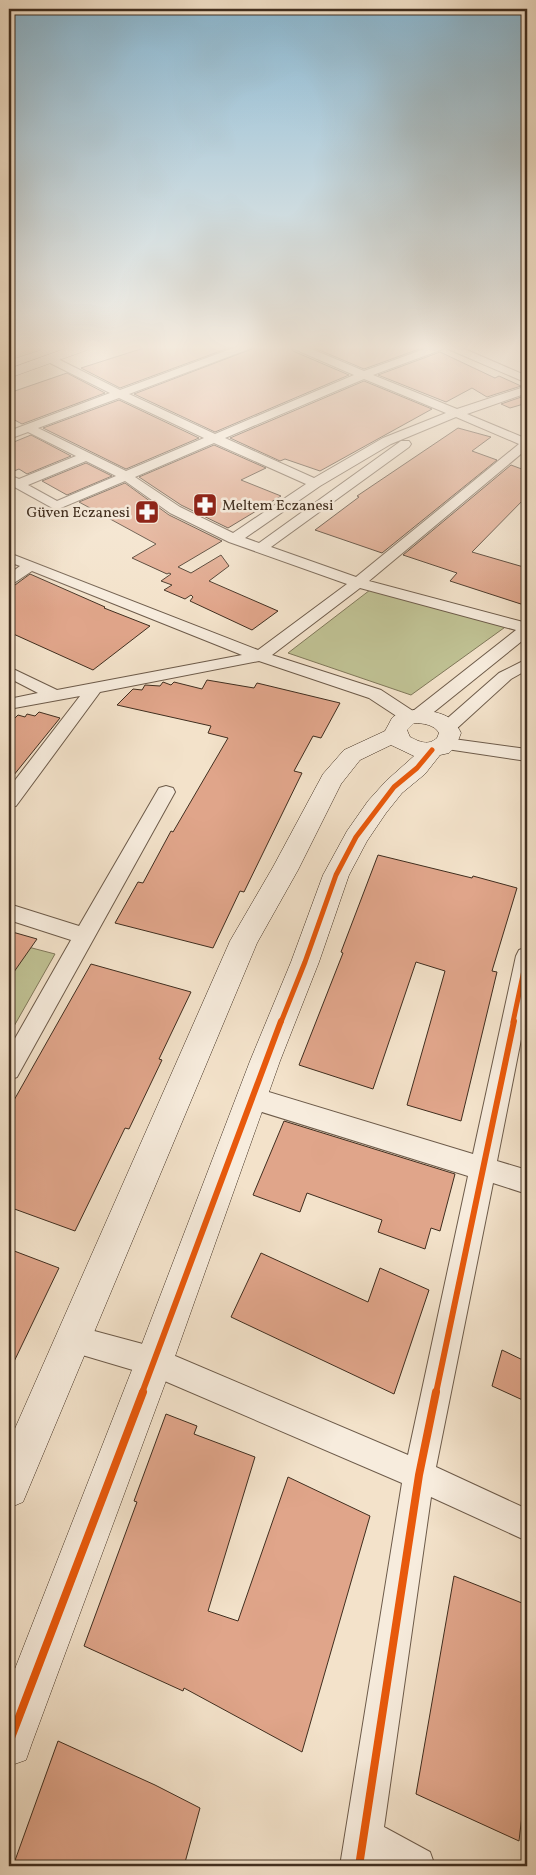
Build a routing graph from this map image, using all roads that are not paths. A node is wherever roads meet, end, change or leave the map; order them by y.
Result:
1 (27, 434) edge
2 (204, 434) edge
3 (224, 434) edge
4 (405, 434) edge
5 (422, 434) edge
6 (507, 434) edge
7 (213, 439) junction
8 (527, 443) edge
9 (86, 456) junction
10 (126, 476) junction
11 (14, 482) edge
12 (315, 483) junction
13 (234, 539) junction
14 (261, 548) junction
15 (9, 557) edge
16 (30, 566) junction
17 (9, 580) edge
18 (358, 583) junction
19 (527, 629) edge
20 (260, 656) junction
21 (527, 664) edge
22 (9, 672) edge
23 (95, 687) junction
24 (54, 695) junction
25 (9, 704) edge
26 (405, 724) junction
27 (444, 739) junction
28 (527, 751) edge
29 (527, 755) edge
30 (166, 792) dead end
31 (9, 801) edge
32 (9, 912) edge
33 (85, 936) junction
34 (526, 969) edge
35 (9, 1070) edge
36 (252, 1098) junction
37 (483, 1168) junction
38 (527, 1182) edge
39 (72, 1339) junction
40 (154, 1362) junction
41 (418, 1475) junction
42 (9, 1488) edge
43 (527, 1525) edge
44 (9, 1743) edge
45 (362, 1851) edge
46 (416, 1866) edge

1 - 9 street
2 - 7 street
3 - 7 street
4 - 12 street
5 - 14 street
6 - 8 street
7 - 10 street
7 - 12 street
8 - 18 street
9 - 10 street
9 - 11 street
10 - 11 street
10 - 13 street
12 - 13 street
13 - 14 street
14 - 18 street
15 - 16 street
16 - 17 street
16 - 20 street
18 - 19 street
18 - 20 street
19 - 26 street
20 - 23 street
20 - 26 street
21 - 27 street
22 - 24 street
23 - 24 street
23 - 31 street
24 - 25 street
26 - 27 street
26 - 27 street
26 - 39 street
27 - 28 street
27 - 29 street
27 - 36 street
30 - 33 street
32 - 33 street
33 - 35 street
34 - 37 street
36 - 37 street
36 - 40 street
37 - 38 street
37 - 41 street
39 - 40 street
39 - 42 street
40 - 41 street
40 - 44 street
41 - 43 street
41 - 45 street
45 - 46 street

